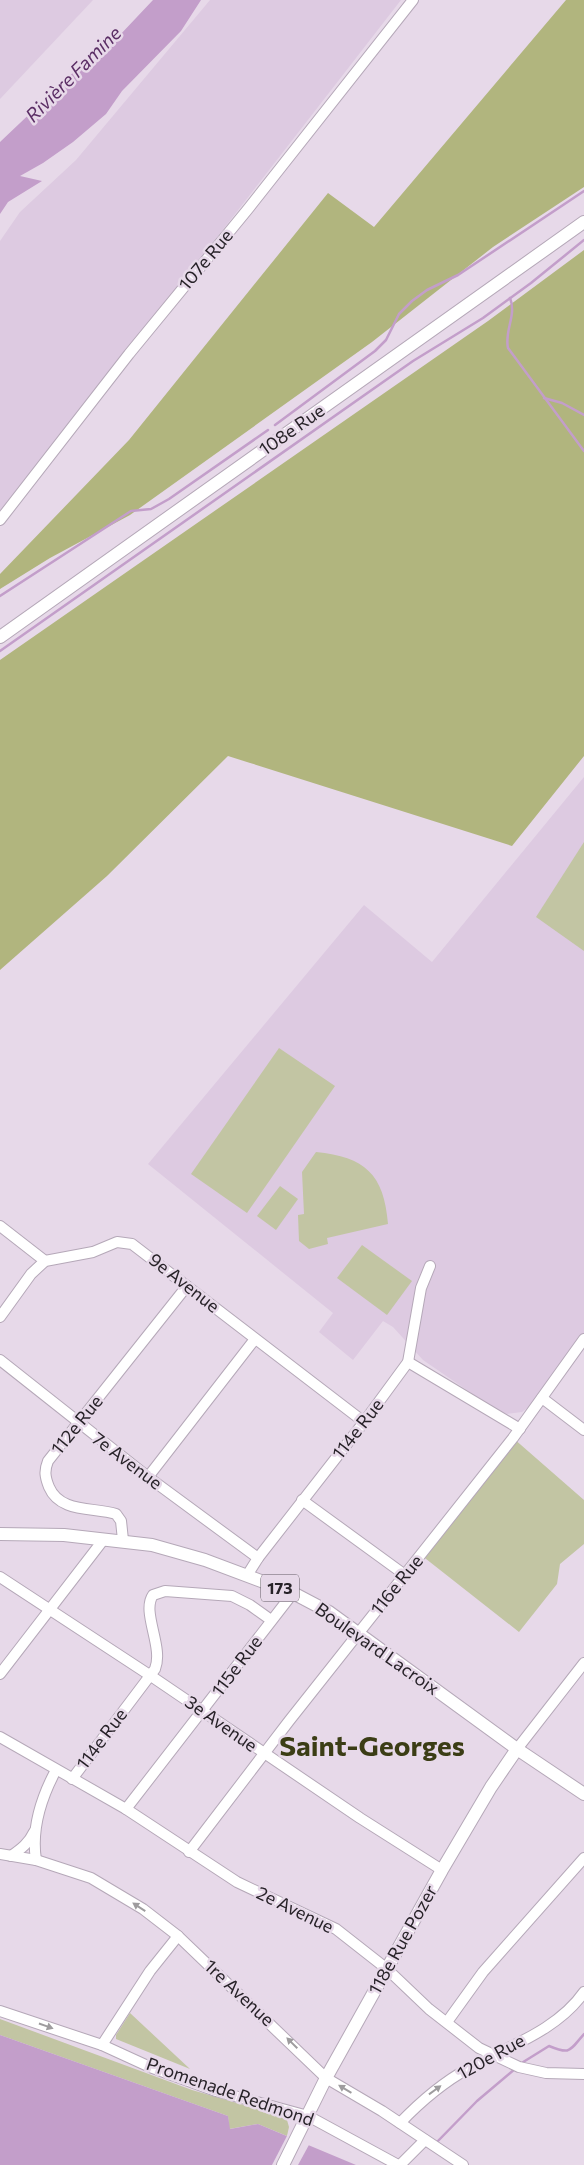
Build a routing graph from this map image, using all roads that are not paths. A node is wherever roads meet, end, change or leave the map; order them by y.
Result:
1 (413, 0) edge
2 (584, 222) edge
3 (0, 520) edge
4 (0, 637) edge
5 (0, 1226) edge
6 (45, 1261) junction
7 (430, 1266) dead end
8 (187, 1286) junction
9 (0, 1316) edge
10 (256, 1339) junction
11 (584, 1339) edge
12 (0, 1360) edge
13 (408, 1362) junction
14 (542, 1398) junction
15 (364, 1422) junction
16 (79, 1424) junction
17 (520, 1429) junction
18 (584, 1430) edge
19 (148, 1477) junction
20 (302, 1500) junction
21 (0, 1534) edge
22 (104, 1539) junction
23 (123, 1540) junction
24 (258, 1558) junction
25 (248, 1574) junction
26 (404, 1576) junction
27 (0, 1577) edge
28 (293, 1593) junction
29 (50, 1611) junction
30 (271, 1620) junction
31 (358, 1634) junction
32 (584, 1663) edge
33 (0, 1674) edge
34 (151, 1676) junction
35 (202, 1711) junction
36 (0, 1737) edge
37 (517, 1749) junction
38 (264, 1754) junction
39 (56, 1770) junction
40 (72, 1779) junction
41 (584, 1794) edge
42 (126, 1810) junction
43 (36, 1826) junction
44 (188, 1852) junction
45 (0, 1854) edge
46 (11, 1856) junction
47 (584, 1858) edge
48 (36, 1860) junction
49 (442, 1870) junction
50 (178, 1936) junction
51 (387, 1969) junction
52 (584, 1992) edge
53 (0, 2011) edge
54 (447, 2022) junction
55 (102, 2045) junction
56 (496, 2054) junction
57 (584, 2074) edge
58 (326, 2078) junction
59 (308, 2116) junction
60 (400, 2123) junction
61 (425, 2140) junction
62 (283, 2165) edge
63 (399, 2165) edge
64 (463, 2165) edge

1 - 3 street, 107e Rue
2 - 4 main road, 108e Rue
5 - 6 street
6 - 8 street, 9e Avenue
6 - 9 street
7 - 13 street, 114e Rue
8 - 10 street, 9e Avenue
8 - 16 street, 112e Rue
10 - 15 street, 9e Avenue
10 - 19 street
11 - 14 street, 116e Rue
12 - 16 street, 7e Avenue
13 - 15 street, 114e Rue
13 - 17 street
14 - 17 street, 116e Rue
14 - 18 street
15 - 20 street, 114e Rue
16 - 19 street, 7e Avenue
16 - 23 street, 112e Rue
17 - 26 street, 116e Rue
19 - 24 street, 7e Avenue
20 - 24 street, 114e Rue
20 - 26 street
21 - 22 main road, Boulevard Lacroix / 173
22 - 23 main road, Boulevard Lacroix / 173
22 - 29 street
23 - 25 main road, Boulevard Lacroix / 173
24 - 25 street, 114e Rue
25 - 28 main road, Boulevard Lacroix / 173
26 - 31 street, 116e Rue
27 - 29 street, 3e Avenue
28 - 30 street, 115e Rue
28 - 31 main road, Boulevard Lacroix / 173
29 - 33 street
29 - 34 street, 3e Avenue
30 - 34 street, 114e Rue
30 - 35 street, 115e Rue
31 - 37 main road, Boulevard Lacroix / 173
31 - 38 street, 116e Rue
32 - 37 street
34 - 35 street, 3e Avenue
34 - 40 street, 114e Rue
35 - 38 street, 3e Avenue
35 - 42 street, 115e Rue
36 - 39 street, 2e Avenue
37 - 41 main road, Boulevard Lacroix / 173
37 - 49 main road, 118e Rue Pozer
38 - 44 street, 116e Rue
38 - 49 street, 3e Avenue
39 - 40 street, 2e Avenue
39 - 43 street, 114e Rue
40 - 42 street, 2e Avenue
42 - 44 street, 2e Avenue
43 - 46 street, 114e Rue
43 - 48 street, 114e Rue
44 - 51 street, 2e Avenue
45 - 46 street, 1re Avenue
46 - 48 street, 1re Avenue
47 - 54 street
50 -> 48 street, 1re Avenue
49 - 51 main road, 118e Rue Pozer
50 - 55 street
58 -> 50 street, 1re Avenue
51 - 54 street, 2e Avenue
51 - 58 main road, 118e Rue Pozer
52 - 56 street, 120e Rue
53 -> 55 street, Promenade Redmond
54 - 56 street, 2e Avenue
55 - 59 street, Promenade Redmond
56 - 57 street, 2e Avenue
60 -> 56 street, 120e Rue
58 - 59 main road, 118e Rue Pozer
60 -> 58 street, 1re Avenue
59 - 62 main road, 118e Rue Pozer
59 - 63 street, Promenade Redmond
60 - 61 street, 1re Avenue
61 - 63 street
61 - 64 street, 1re Avenue

